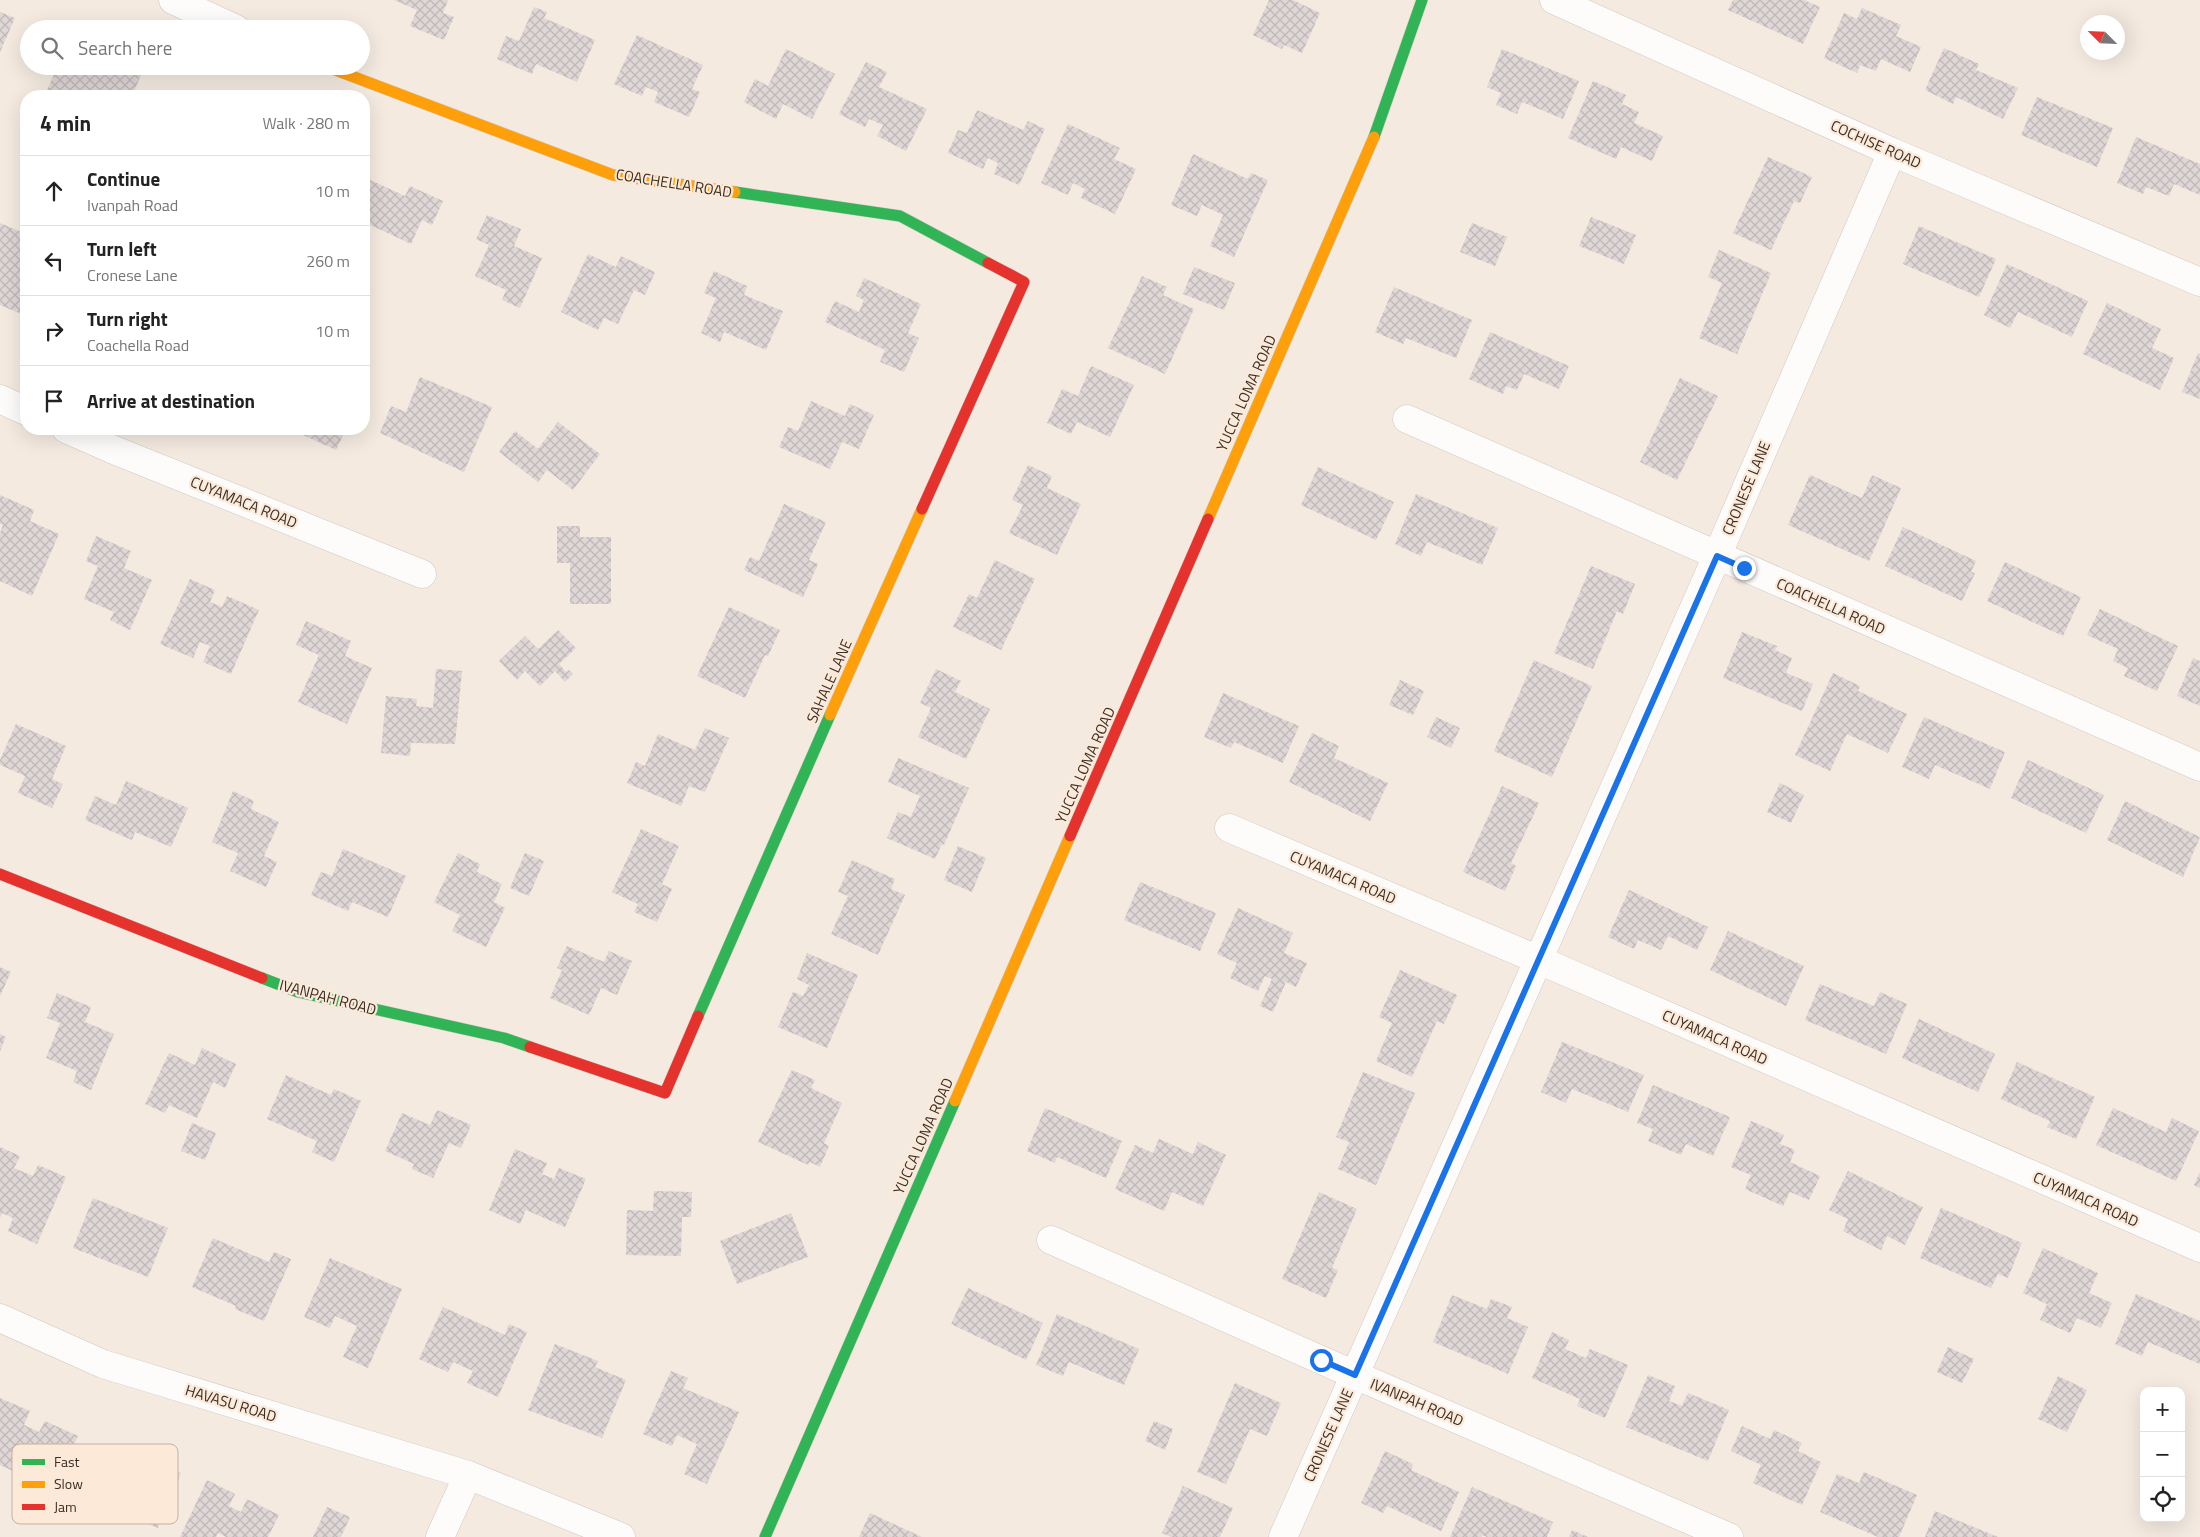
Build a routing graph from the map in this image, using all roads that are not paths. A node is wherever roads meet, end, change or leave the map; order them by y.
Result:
1 (173, 0) edge
2 (1422, 0) edge
3 (1554, 0) edge
4 (216, 20) edge
5 (349, 75) edge
6 (1892, 152) junction
7 (1024, 282) joint
8 (2200, 282) edge
9 (0, 398) edge
10 (20, 407) edge
11 (1407, 419) dead end
12 (80, 435) edge
13 (1717, 556) junction
14 (422, 574) dead end
15 (2200, 767) edge
16 (1229, 828) dead end
17 (0, 874) edge
18 (1539, 960) junction
19 (665, 1094) joint
20 (1051, 1240) dead end
21 (2200, 1248) edge
22 (0, 1318) edge
23 (1355, 1375) junction
24 (468, 1475) junction
25 (440, 1537) edge
26 (621, 1537) edge
27 (765, 1537) edge
28 (1283, 1537) edge
29 (1729, 1537) edge

1 - 4 street
2 - 27 street, YUCCA LOMA ROAD
3 - 6 street, COCHISE ROAD
5 - 7 street, COACHELLA ROAD
6 - 8 street, COCHISE ROAD
6 - 13 street, CRONESE LANE
7 - 19 street, SAHALE LANE
9 - 10 street
11 - 13 street, COACHELLA ROAD
12 - 14 street, CUYAMACA ROAD
13 - 15 street, COACHELLA ROAD
13 - 18 street, CRONESE LANE
16 - 18 street, CUYAMACA ROAD
17 - 19 street, IVANPAH ROAD
18 - 21 street, CUYAMACA ROAD
18 - 23 street, CRONESE LANE
20 - 23 street, IVANPAH ROAD
22 - 24 street, HAVASU ROAD
23 - 28 street, CRONESE LANE
23 - 29 street, IVANPAH ROAD
24 - 25 street
24 - 26 street, HAVASU ROAD

